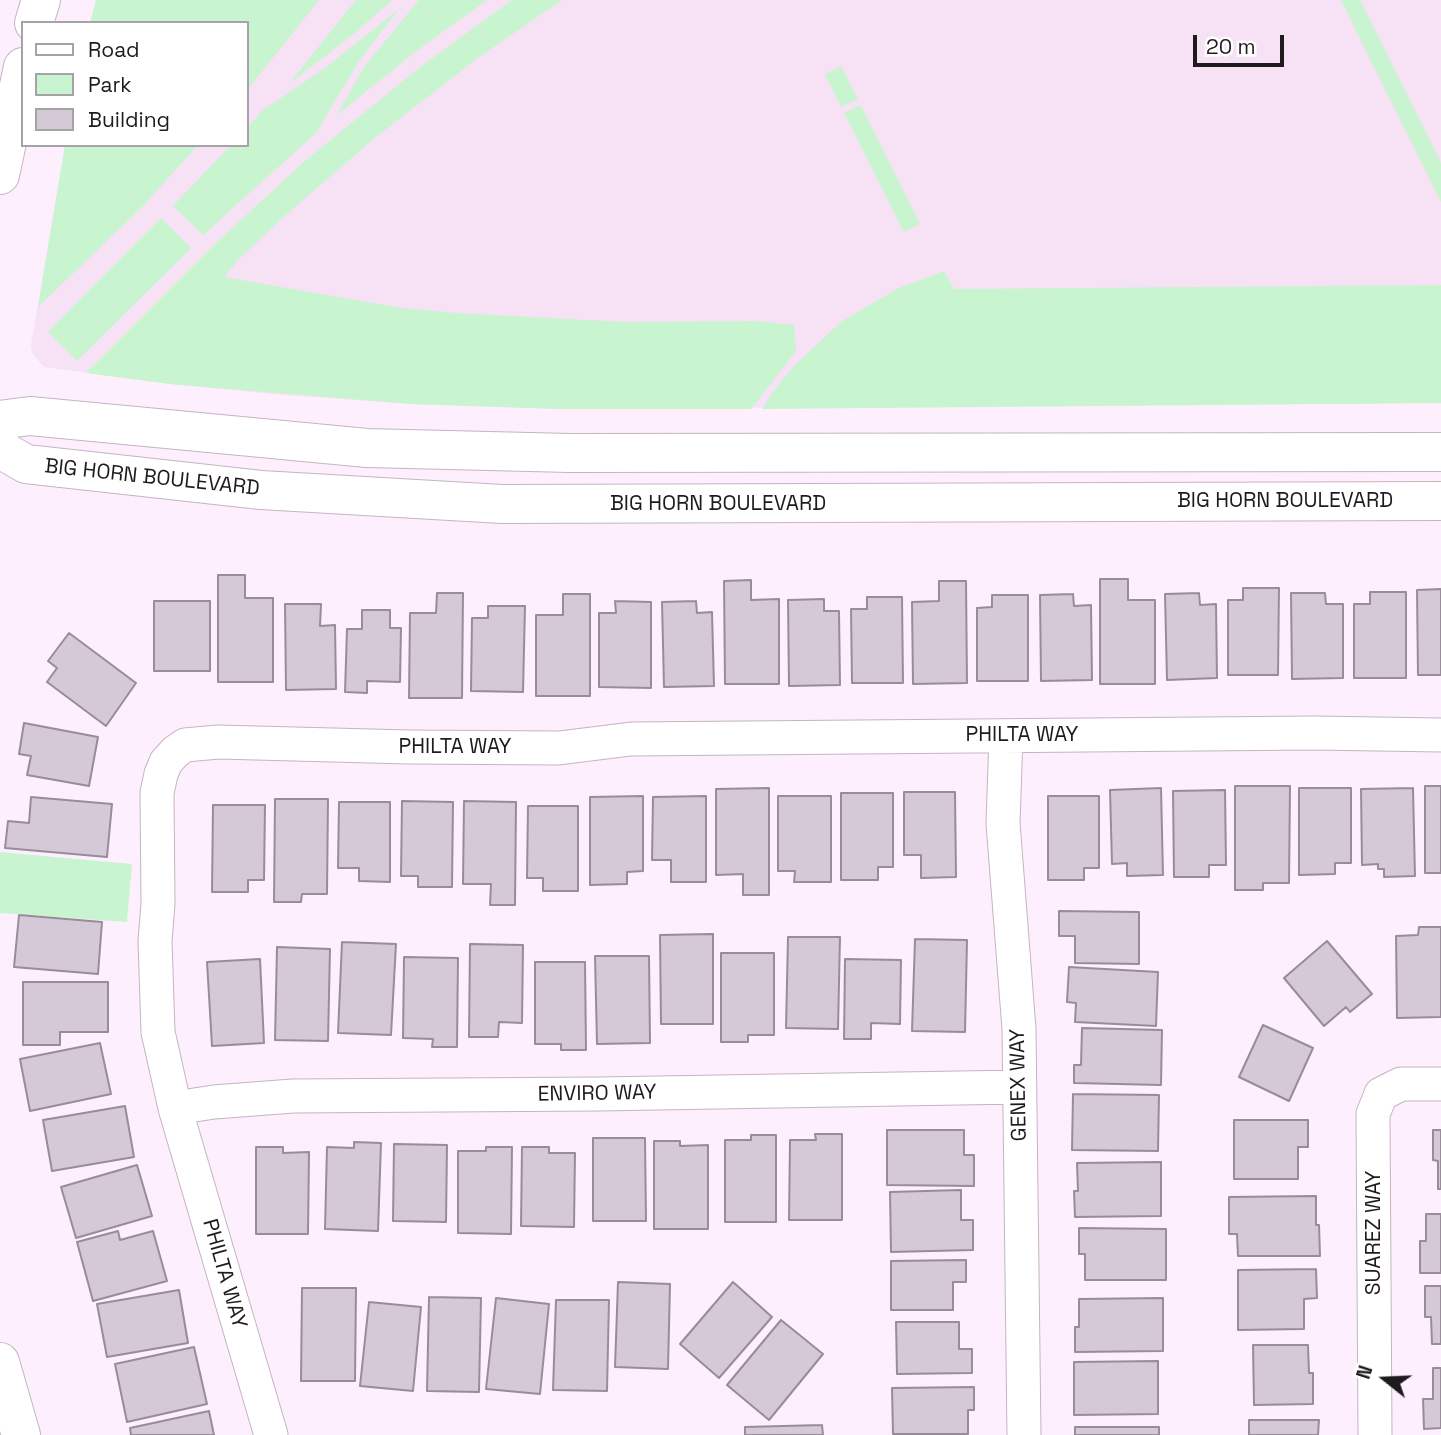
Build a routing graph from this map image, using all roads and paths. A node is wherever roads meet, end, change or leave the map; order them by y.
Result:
1 (41, 0) edge
2 (35, 21) edge
3 (21, 76) edge
4 (0, 175) edge
5 (0, 420) edge
6 (0, 449) edge
7 (1441, 452) edge
8 (1441, 501) edge
9 (1441, 735) edge
10 (1006, 736) junction
11 (1441, 1084) edge
12 (1019, 1087) junction
13 (175, 1108) junction
14 (0, 1362) edge
15 (21, 1435) edge
16 (271, 1435) edge
17 (1024, 1435) edge
18 (1375, 1435) edge

1 - 2 main road
3 - 4 main road
5 - 7 main road
6 - 8 main road, BIG HORN BOULEVARD
9 - 10 street, PHILTA WAY
10 - 12 street, GENEX WAY
10 - 13 street, PHILTA WAY
11 - 18 street, SUAREZ WAY
12 - 13 street, ENVIRO WAY
12 - 17 street, GENEX WAY
13 - 16 street, PHILTA WAY
14 - 15 main road

